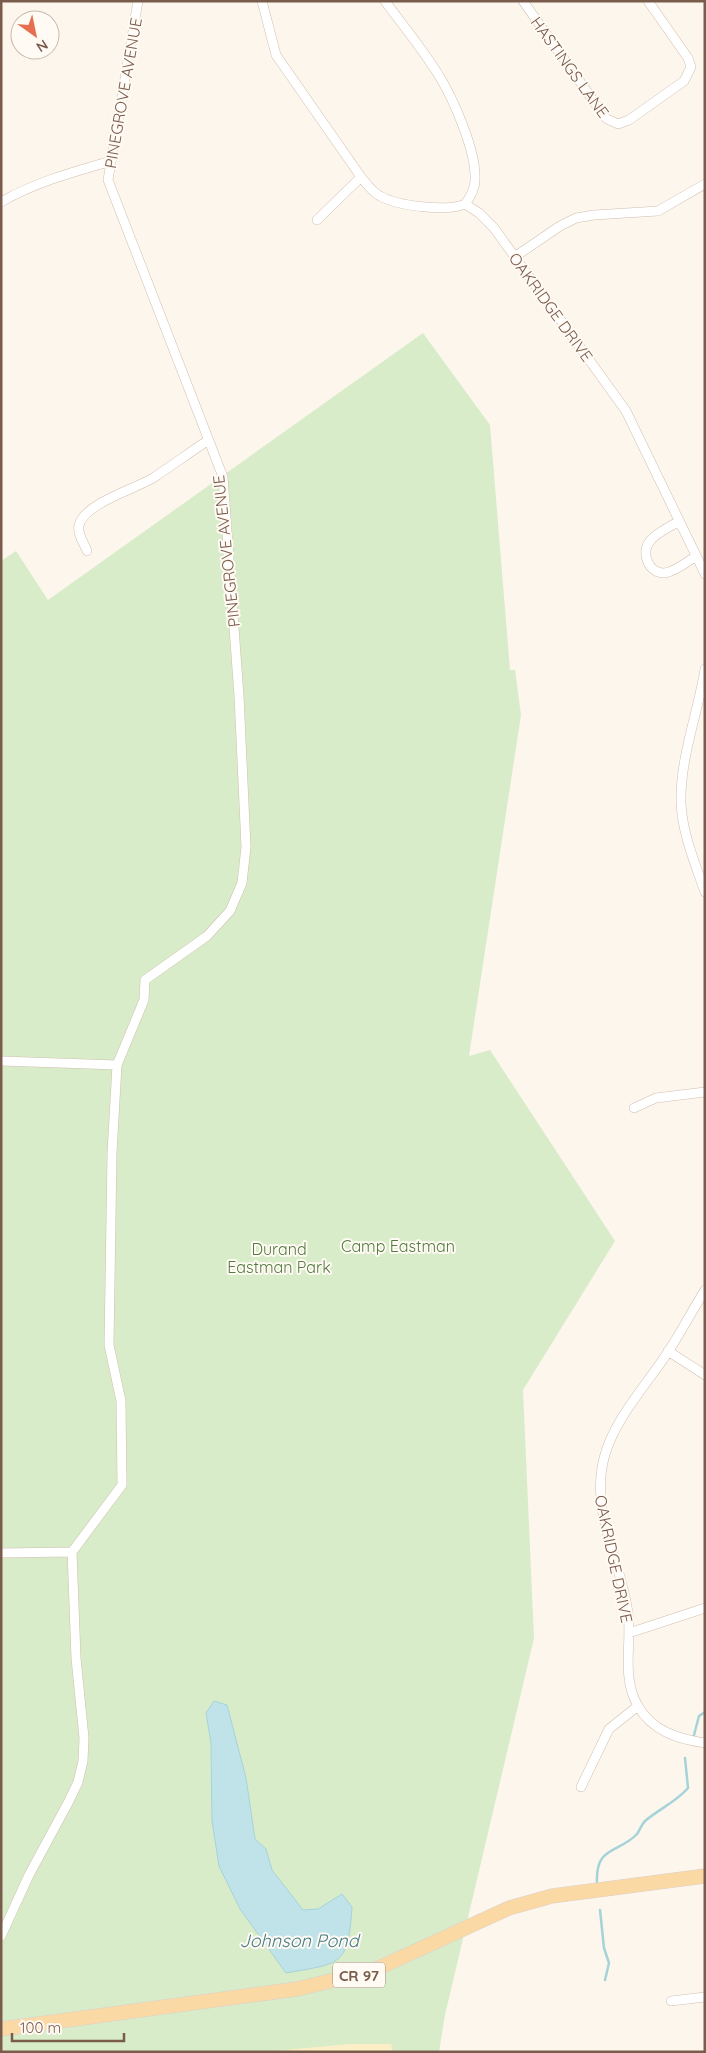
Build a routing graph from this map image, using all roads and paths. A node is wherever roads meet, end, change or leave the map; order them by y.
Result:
1 (138, 1) edge
2 (262, 1) edge
3 (385, 1) edge
4 (522, 1) edge
5 (648, 1) edge
6 (111, 161) junction
7 (360, 177) junction
8 (705, 184) edge
9 (1, 202) edge
10 (465, 204) junction
11 (317, 220) dead end
12 (516, 256) junction
13 (207, 441) junction
14 (679, 521) junction
15 (87, 551) dead end
16 (696, 556) junction
17 (705, 574) edge
18 (705, 669) edge
19 (705, 892) edge
20 (1, 1061) edge
21 (117, 1065) junction
22 (705, 1092) edge
23 (634, 1108) dead end
24 (705, 1290) edge
25 (668, 1351) junction
26 (705, 1375) edge
27 (72, 1552) junction
28 (1, 1554) edge
29 (705, 1608) edge
30 (629, 1633) junction
31 (638, 1706) junction
32 (705, 1743) edge
33 (581, 1787) dead end
34 (705, 1876) edge
35 (1, 1936) edge
36 (705, 1997) edge
37 (670, 2001) dead end
38 (1, 2029) edge

1 - 6 street, PINEGROVE AVENUE
2 - 7 street
3 - 10 street
4 - 5 street, HASTINGS LANE
6 - 9 street
6 - 13 street, PINEGROVE AVENUE
7 - 10 street
7 - 11 street
8 - 12 street
10 - 12 street, OAKRIDGE DRIVE
12 - 14 street, OAKRIDGE DRIVE
13 - 15 street
13 - 21 street, PINEGROVE AVENUE
14 - 16 street, OAKRIDGE DRIVE
14 - 16 street
16 - 17 street, OAKRIDGE DRIVE
18 - 19 street
20 - 21 street
21 - 27 street
22 - 23 street
24 - 25 street, OAKRIDGE DRIVE
25 - 26 street
25 - 30 street, OAKRIDGE DRIVE
27 - 28 street
27 - 35 street
29 - 30 street
30 - 31 street, OAKRIDGE DRIVE
31 - 32 street, OAKRIDGE DRIVE
31 - 33 street
34 - 38 main road, CR 97
36 - 37 street

